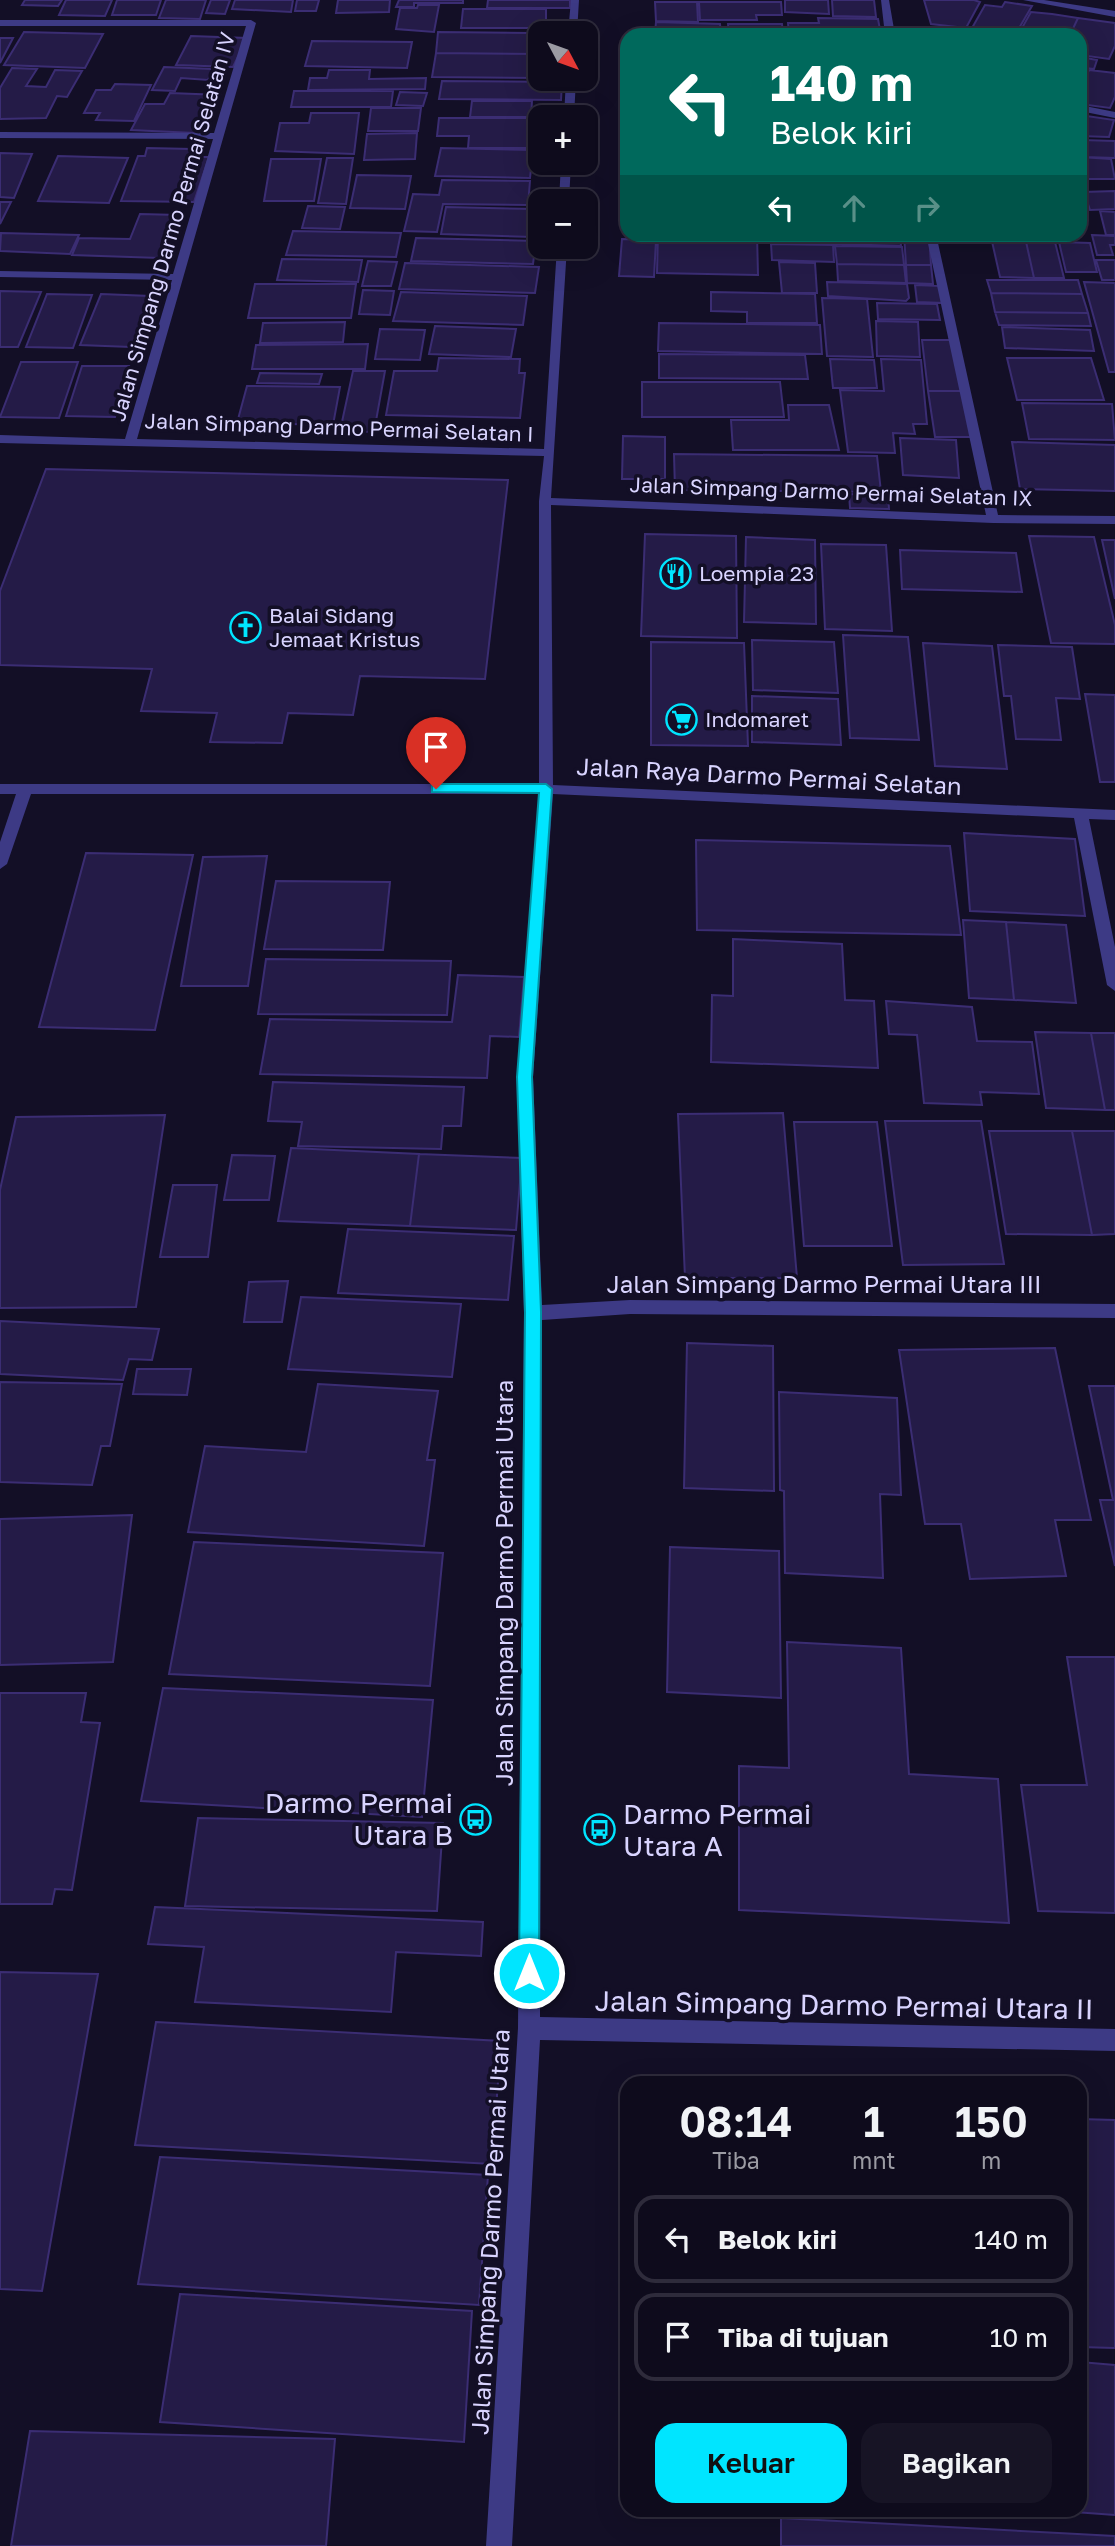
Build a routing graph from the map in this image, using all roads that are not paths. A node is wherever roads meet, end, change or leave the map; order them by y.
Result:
1 (575, 0) edge
2 (885, 0) edge
3 (1027, 0) edge
4 (1115, 14) edge
5 (574, 21) edge
6 (0, 23) edge
7 (890, 28) edge
8 (1087, 109) edge
9 (1115, 114) edge
10 (0, 135) edge
11 (220, 136) junction
12 (933, 242) edge
13 (561, 259) edge
14 (0, 274) edge
15 (176, 277) junction
16 (0, 439) edge
17 (131, 440) junction
18 (550, 453) junction
19 (545, 501) junction
20 (993, 519) junction
21 (1115, 520) edge
22 (0, 789) edge
23 (25, 789) junction
24 (546, 789) junction
25 (1081, 815) junction
26 (1115, 816) edge
27 (0, 864) edge
28 (1115, 985) edge
29 (1115, 1311) edge
30 (533, 1312) junction
31 (529, 2028) junction
32 (1115, 2040) edge
33 (499, 2546) edge

1 - 5 street
2 - 7 street
3 - 4 street
6 - 11 street, Jalan Simpang Darmo Permai Selatan IV
8 - 9 street
10 - 11 street
11 - 15 street, Jalan Simpang Darmo Permai Selatan IV
12 - 20 street
13 - 18 street, Jalan Simpang Darmo Permai Utara
14 - 15 street
15 - 17 street, Jalan Simpang Darmo Permai Selatan IV
16 - 17 street, Jalan Simpang Darmo Permai Selatan I
17 - 18 street, Jalan Simpang Darmo Permai Selatan I
18 - 19 street, Jalan Simpang Darmo Permai Utara
19 - 20 street, Jalan Simpang Darmo Permai Selatan IX
19 - 24 street, Jalan Simpang Darmo Permai Utara
20 - 21 street, Jalan Simpang Darmo Permai Selatan IX
22 - 23 street, Jalan Raya Darmo Permai Selatan
23 - 24 street, Jalan Raya Darmo Permai Selatan
23 - 27 street
24 - 25 street, Jalan Raya Darmo Permai Selatan
24 - 30 street, Jalan Simpang Darmo Permai Utara
25 - 26 street, Jalan Raya Darmo Permai Selatan
25 - 28 street
29 - 30 street, Jalan Simpang Darmo Permai Utara III
30 - 31 street, Jalan Simpang Darmo Permai Utara
31 - 32 street, Jalan Simpang Darmo Permai Utara II
31 - 33 street, Jalan Simpang Darmo Permai Utara

